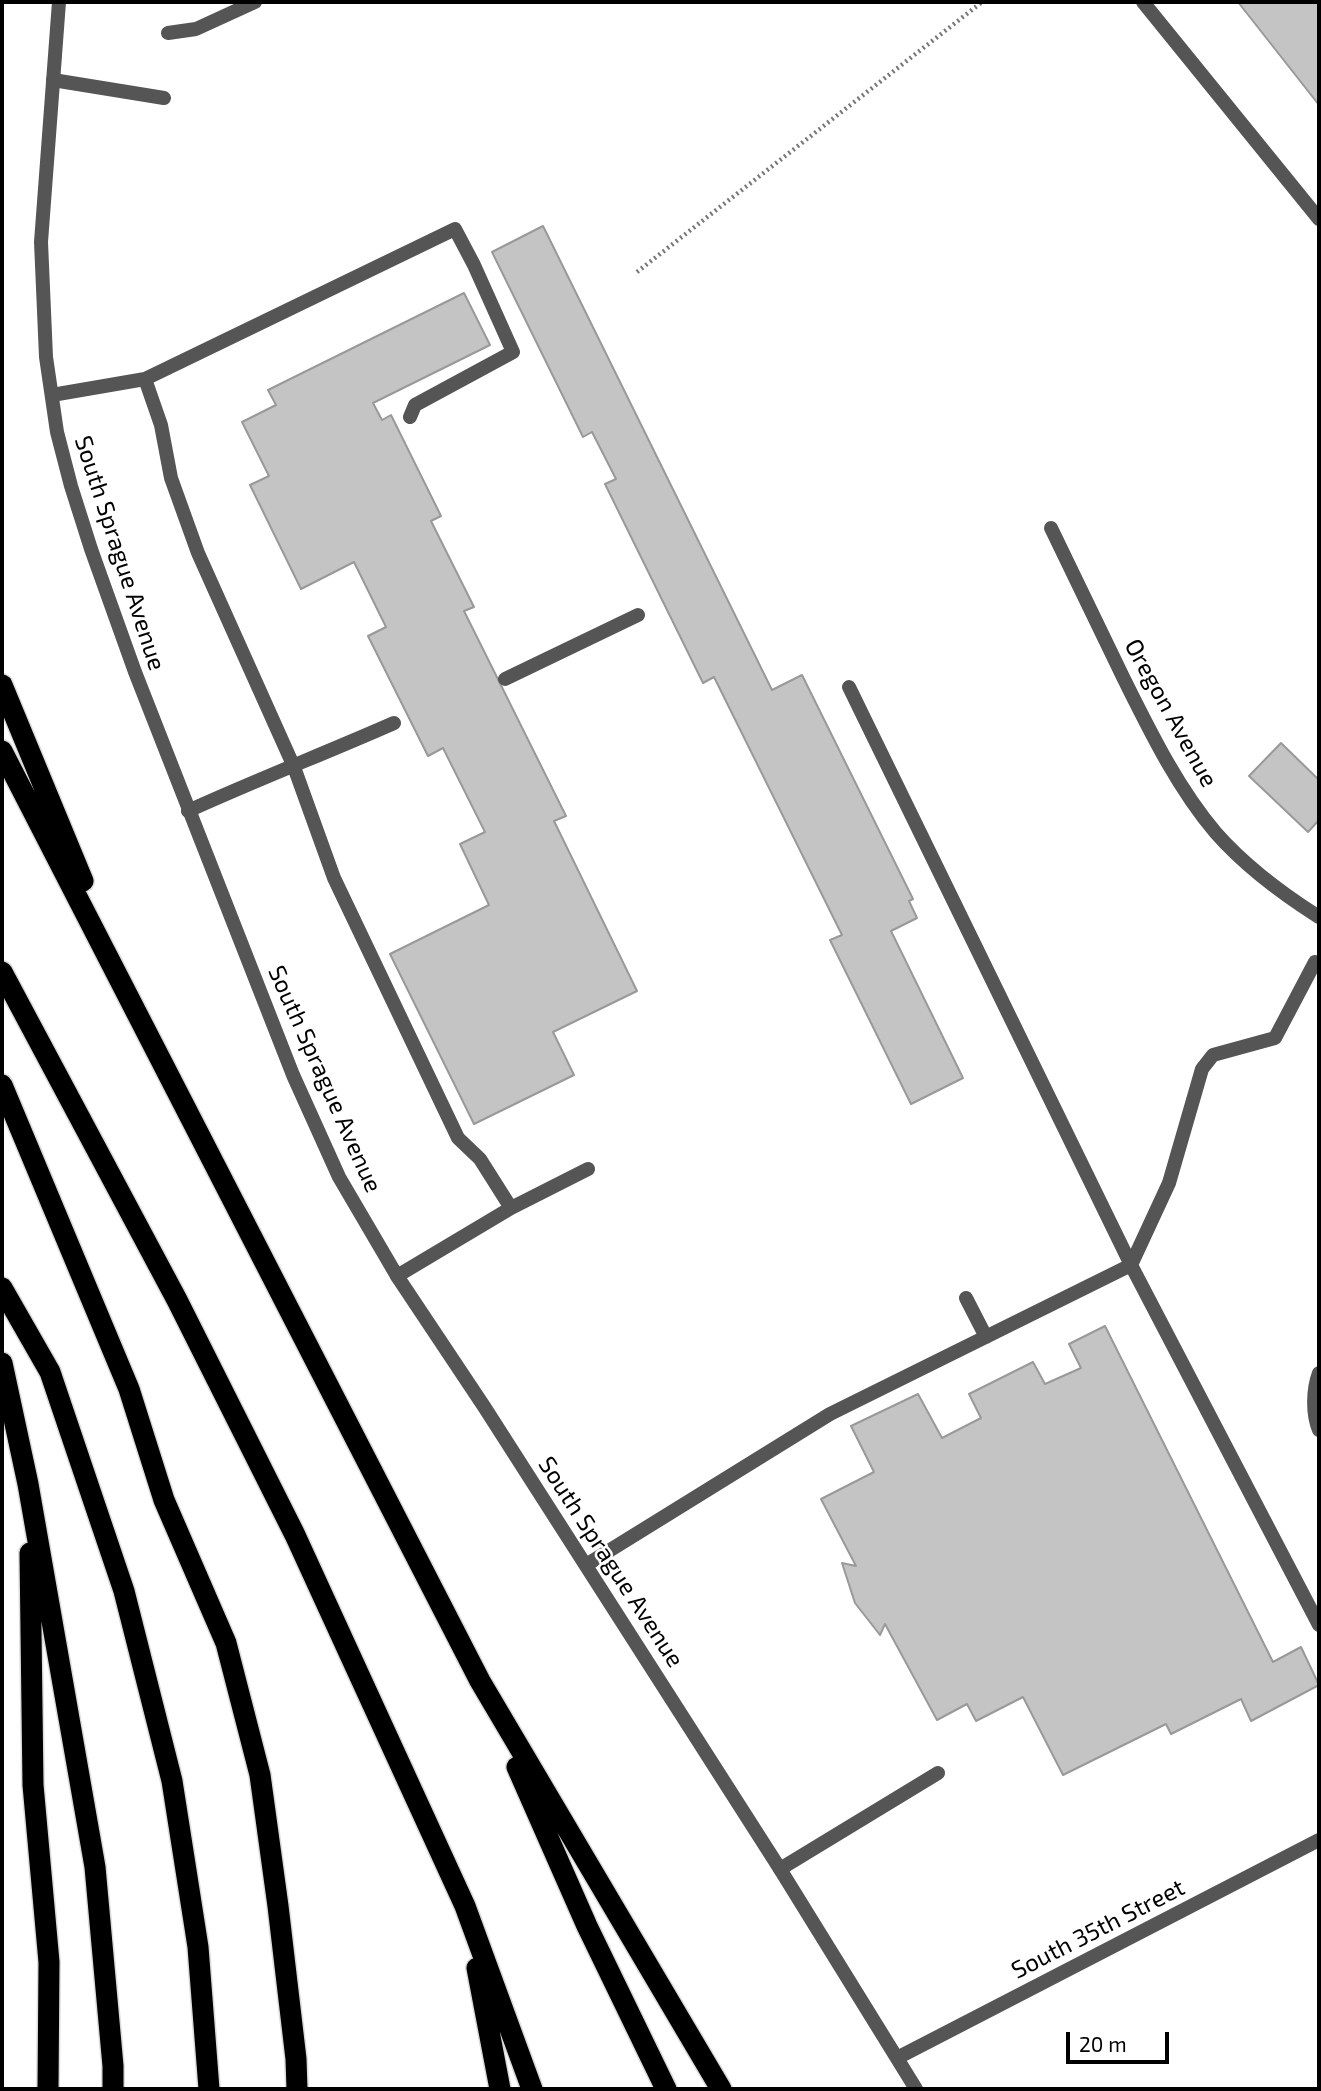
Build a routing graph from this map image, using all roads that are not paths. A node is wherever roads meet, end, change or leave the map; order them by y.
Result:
1 (59, 2) edge
2 (255, 2) edge
3 (1143, 2) edge
4 (168, 33) dead end
5 (53, 80) junction
6 (164, 98) dead end
7 (1319, 219) edge
8 (145, 379) junction
9 (52, 395) junction
10 (410, 417) dead end
11 (1051, 528) dead end
12 (638, 615) dead end
13 (505, 679) dead end
14 (2, 685) edge
15 (849, 687) dead end
16 (394, 723) dead end
17 (2, 751) edge
18 (294, 767) junction
19 (188, 811) junction
20 (1319, 917) edge
21 (1315, 962) dead end
22 (2, 972) edge
23 (2, 1085) edge
24 (178, 1094) junction
25 (588, 1170) dead end
26 (511, 1208) junction
27 (1131, 1265) junction
28 (397, 1276) junction
29 (2, 1288) edge
30 (966, 1298) dead end
31 (986, 1337) junction
32 (2, 1363) edge
33 (1319, 1373) edge
34 (1319, 1430) edge
35 (28, 1484) junction
36 (586, 1564) junction
37 (1319, 1625) edge
38 (480, 1681) junction
39 (938, 1773) dead end
40 (1319, 1840) edge
41 (780, 1869) junction
42 (465, 1906) junction
43 (897, 2058) junction
44 (48, 2089) edge
45 (113, 2089) edge
46 (209, 2089) edge
47 (297, 2089) edge
48 (500, 2089) edge
49 (532, 2089) edge
50 (666, 2089) edge
51 (721, 2089) edge
52 (916, 2089) edge

1 - 5 street, South Sprague Avenue
2 - 4 street
3 - 7 street
5 - 6 street
5 - 9 street, South Sprague Avenue
8 - 9 street
8 - 10 street
8 - 18 street
9 - 19 street, South Sprague Avenue
11 - 20 street, Oregon Avenue
12 - 13 street
14 - 24 highway
15 - 27 street
16 - 18 street
17 - 24 highway
18 - 19 street
18 - 26 street
19 - 28 street, South Sprague Avenue
21 - 27 street
22 - 42 highway
23 - 47 highway
24 - 38 highway
25 - 26 street
26 - 28 street
27 - 31 street
27 - 37 street
28 - 36 street, South Sprague Avenue
29 - 46 highway
30 - 31 street
31 - 36 street
32 - 35 highway
33 - 34 street
35 - 44 highway
35 - 45 highway
36 - 41 street, South Sprague Avenue
38 - 50 highway
38 - 51 highway
39 - 41 street
40 - 43 street, South 35th Street
41 - 43 street, South Sprague Avenue
42 - 48 highway
42 - 49 highway
43 - 52 street, South Sprague Avenue

